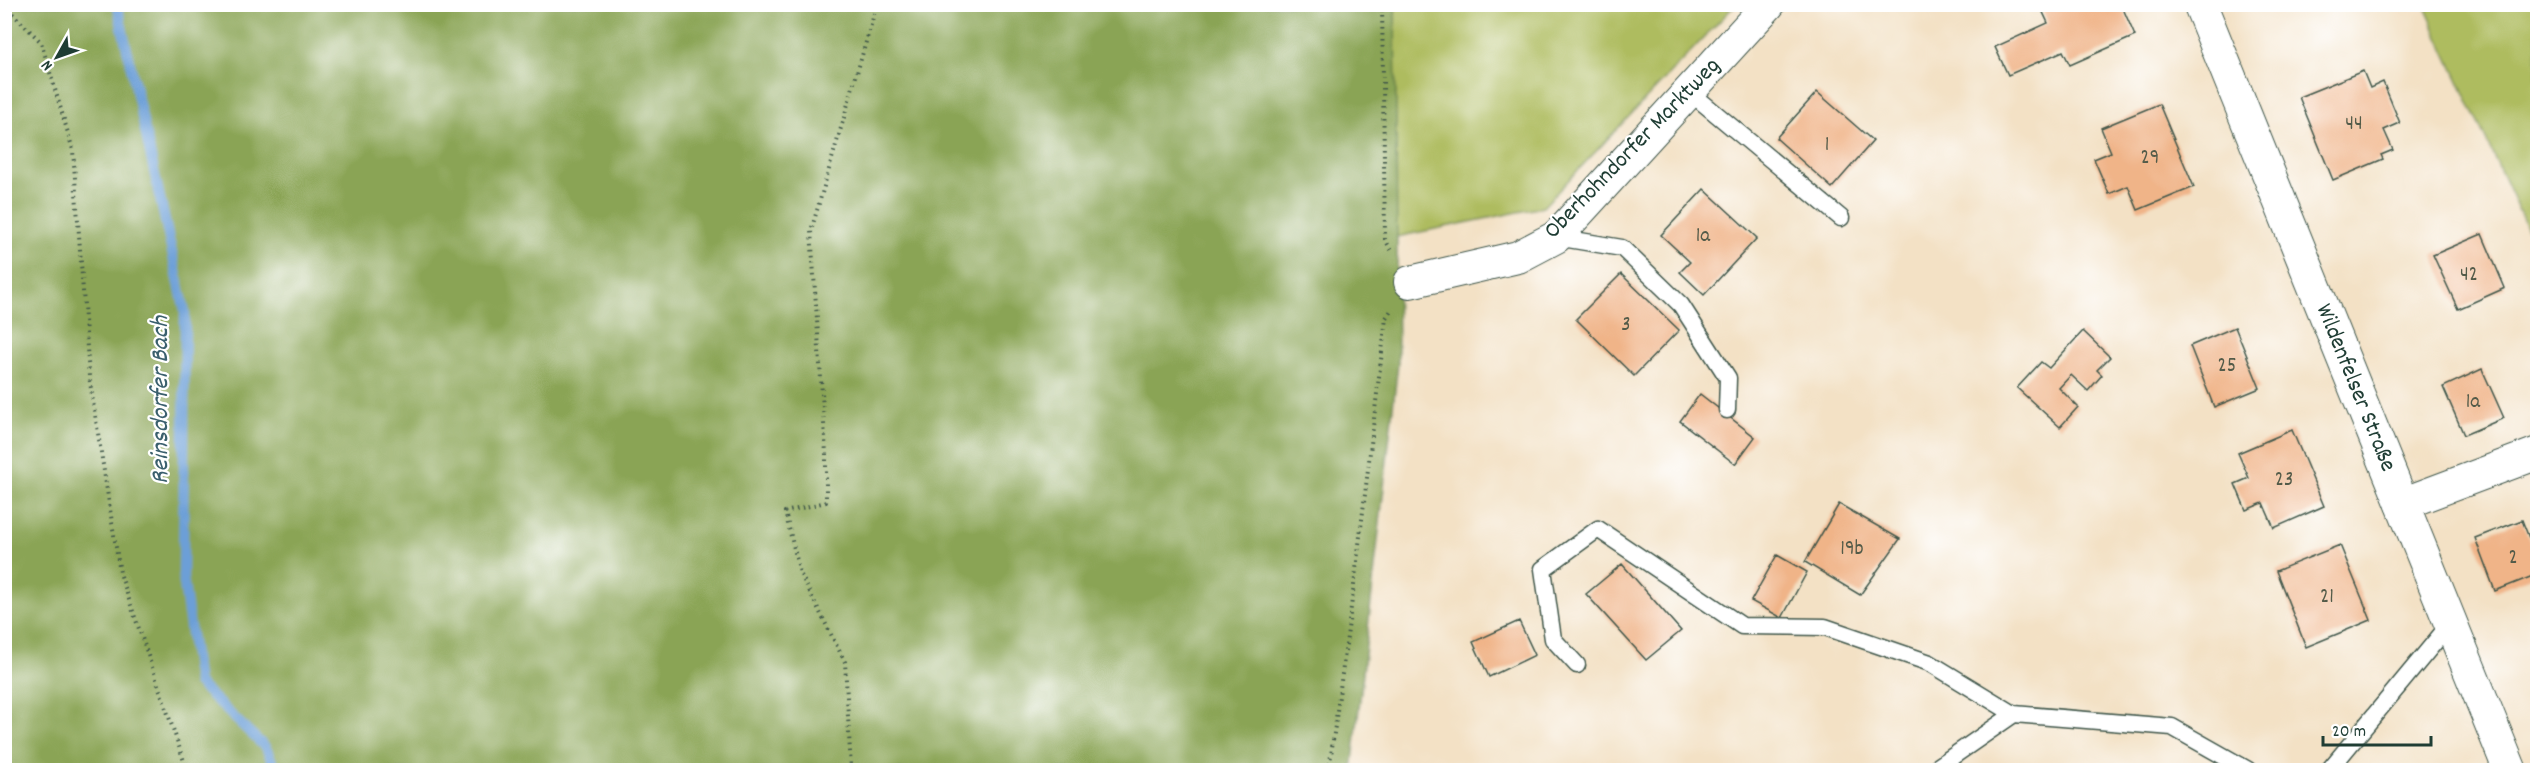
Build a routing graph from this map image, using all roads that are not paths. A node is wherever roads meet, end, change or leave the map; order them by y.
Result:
1 (1769, 4) edge
2 (2200, 4) edge
3 (1691, 93) junction
4 (1841, 218) dead end
5 (1556, 237) junction
6 (1410, 282) dead end
7 (1727, 410) dead end
8 (2538, 453) edge
9 (2402, 504) junction
10 (2449, 625) junction
11 (1578, 665) dead end
12 (2014, 714) junction
13 (1933, 771) edge
14 (2248, 771) edge
15 (2329, 771) edge
16 (2510, 771) edge

1 - 3 street, Oberhohndorfer Marktweg
2 - 9 main road, Wildenfelser Straße
3 - 4 lane
3 - 5 street, Oberhohndorfer Marktweg
5 - 6 street, Oberhohndorfer Marktweg
5 - 7 lane
8 - 9 street
9 - 10 main road, Wildenfelser Straße
10 - 15 lane
10 - 16 main road, Wildenfelser Straße
11 - 12 lane
12 - 13 lane
12 - 14 lane

